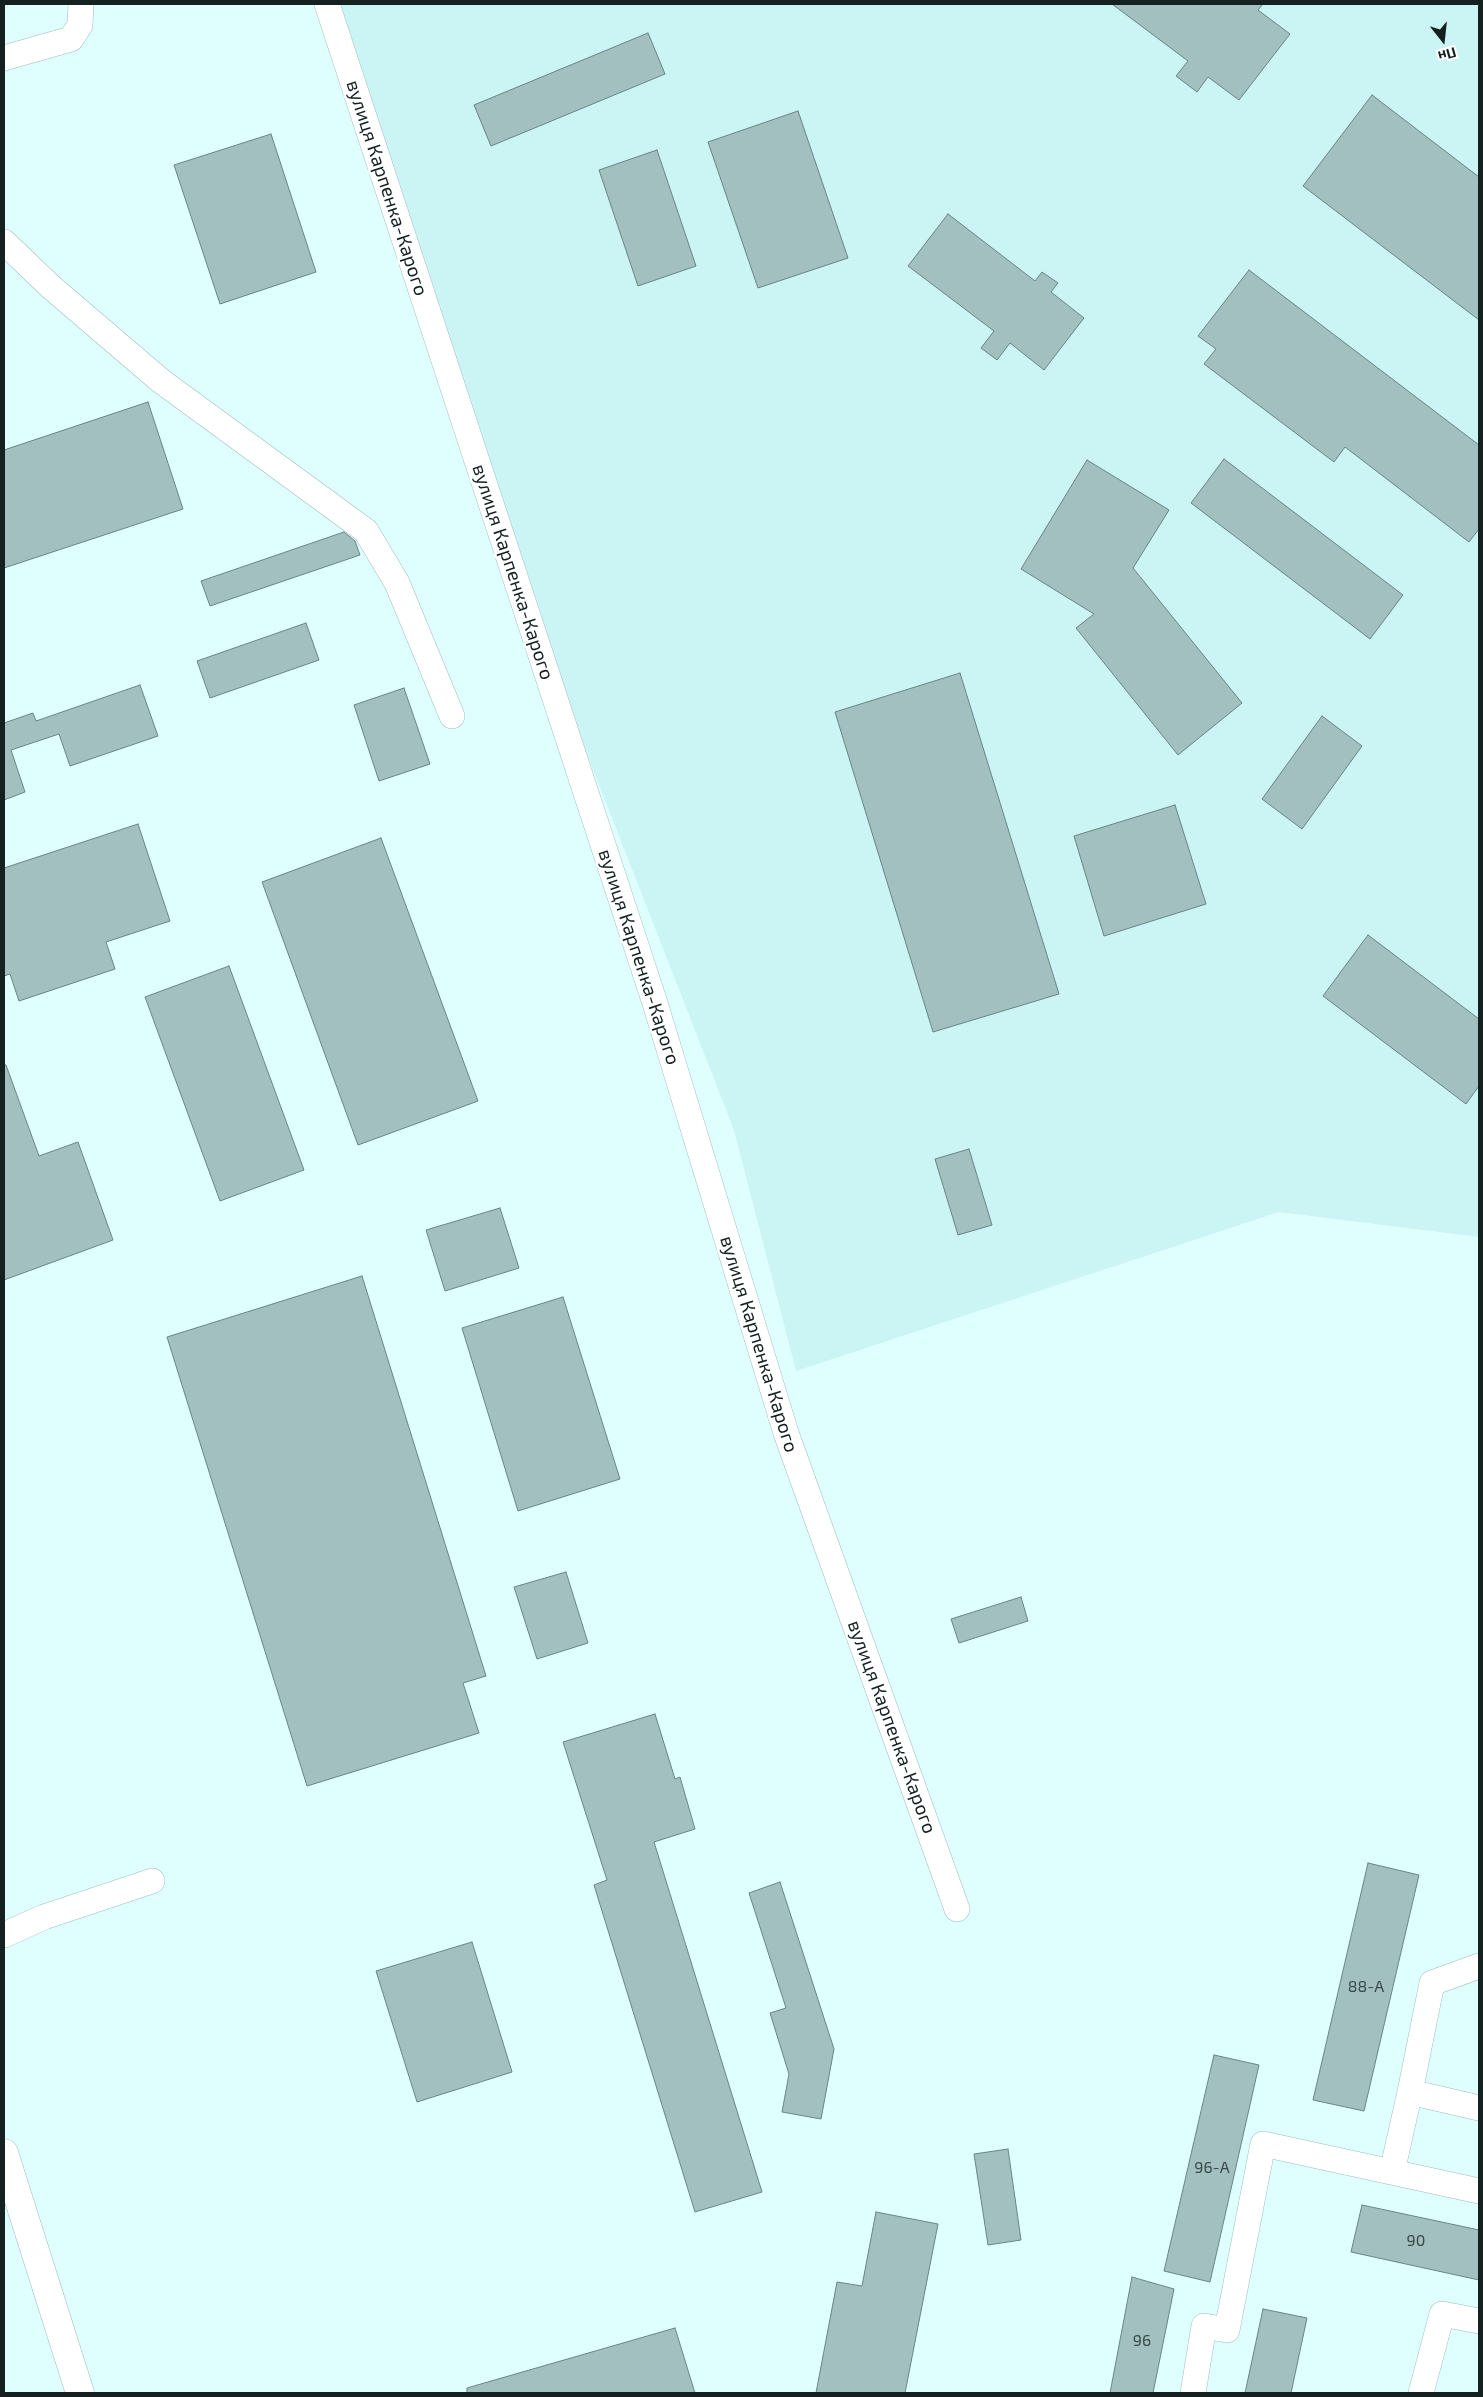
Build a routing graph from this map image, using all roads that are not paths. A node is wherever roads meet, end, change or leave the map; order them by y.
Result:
1 (81, 4) edge
2 (327, 4) edge
3 (4, 58) edge
4 (4, 242) edge
5 (452, 716) dead end
6 (152, 1881) dead end
7 (957, 1909) dead end
8 (4, 1935) edge
9 (1479, 1966) edge
10 (1410, 2092) junction
11 (1479, 2108) edge
12 (4, 2153) edge
13 (1392, 2172) junction
14 (1479, 2191) edge
15 (1479, 2321) edge
16 (80, 2393) edge
17 (1193, 2393) edge
18 (1421, 2393) edge

1 - 3 street
2 - 7 street, вулиця Карпенка-Карого
4 - 5 street
6 - 8 street
9 - 10 street
10 - 11 street
10 - 13 street
12 - 16 highway
13 - 14 street
13 - 17 street
15 - 18 street

